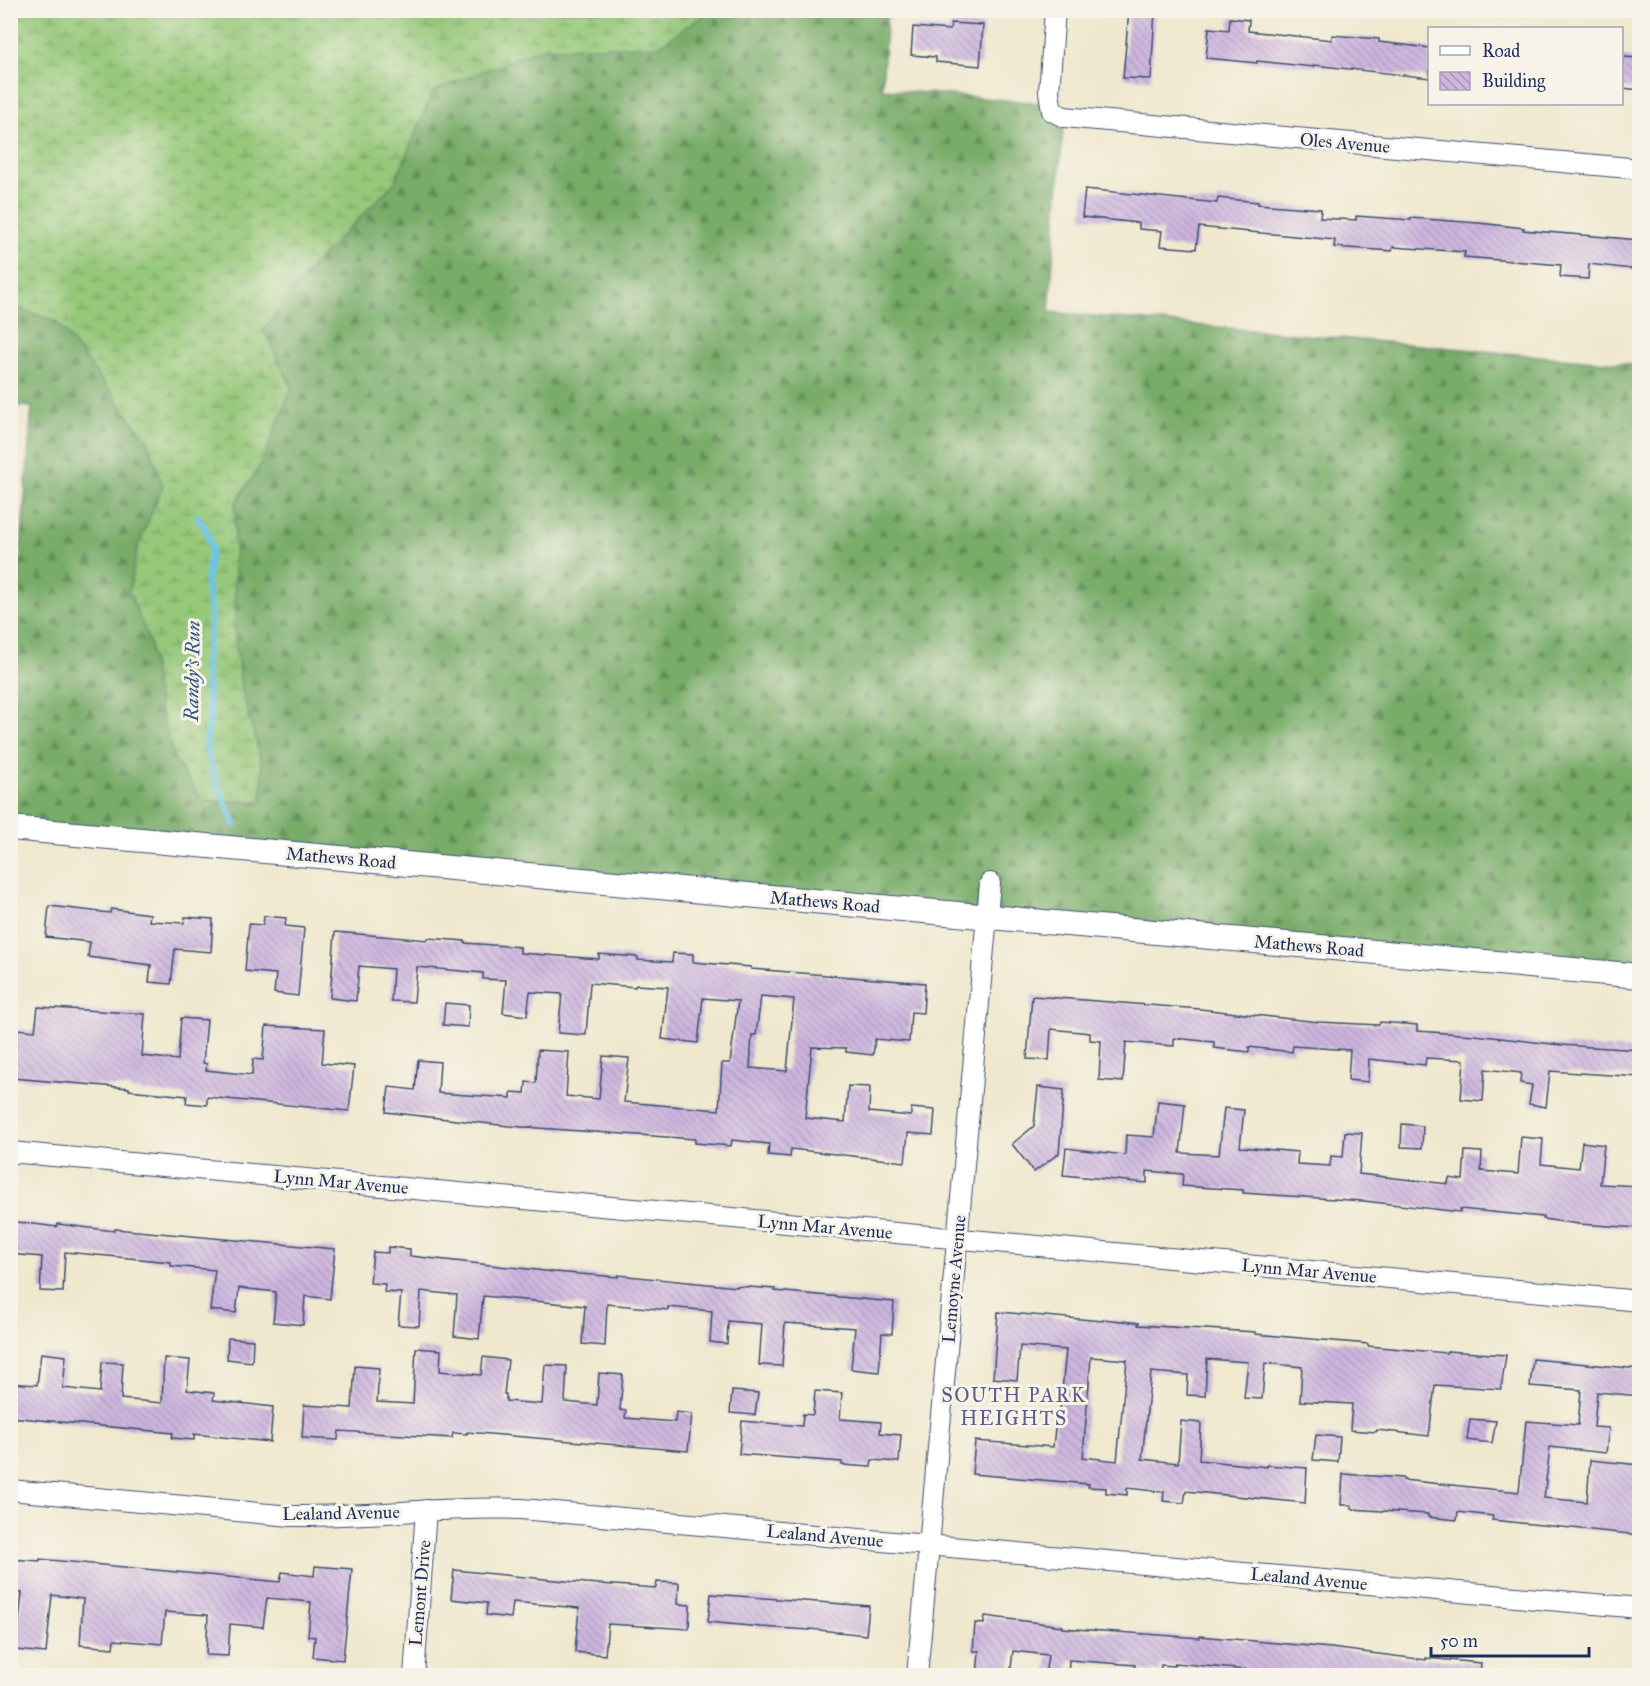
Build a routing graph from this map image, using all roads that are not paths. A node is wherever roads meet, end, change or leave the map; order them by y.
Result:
1 (1055, 10) edge
2 (1640, 169) edge
3 (10, 828) edge
4 (990, 883) dead end
5 (987, 917) junction
6 (1640, 976) edge
7 (10, 1152) edge
8 (958, 1239) junction
9 (1640, 1301) edge
10 (10, 1490) edge
11 (426, 1510) junction
12 (930, 1545) junction
13 (1640, 1608) edge
14 (414, 1676) edge
15 (917, 1676) edge

1 - 2 street, Oles Avenue
3 - 5 street, Mathews Road
4 - 5 street, Lemoyne Avenue
5 - 6 street, Mathews Road
5 - 8 street, Lemoyne Avenue
7 - 8 street, Lynn Mar Avenue
8 - 9 street, Lynn Mar Avenue
8 - 12 street, Lemoyne Avenue
10 - 11 street, Lealand Avenue
11 - 12 street, Lealand Avenue
11 - 14 street, Lemont Drive
12 - 13 street, Lealand Avenue
12 - 15 street, Lemoyne Avenue

